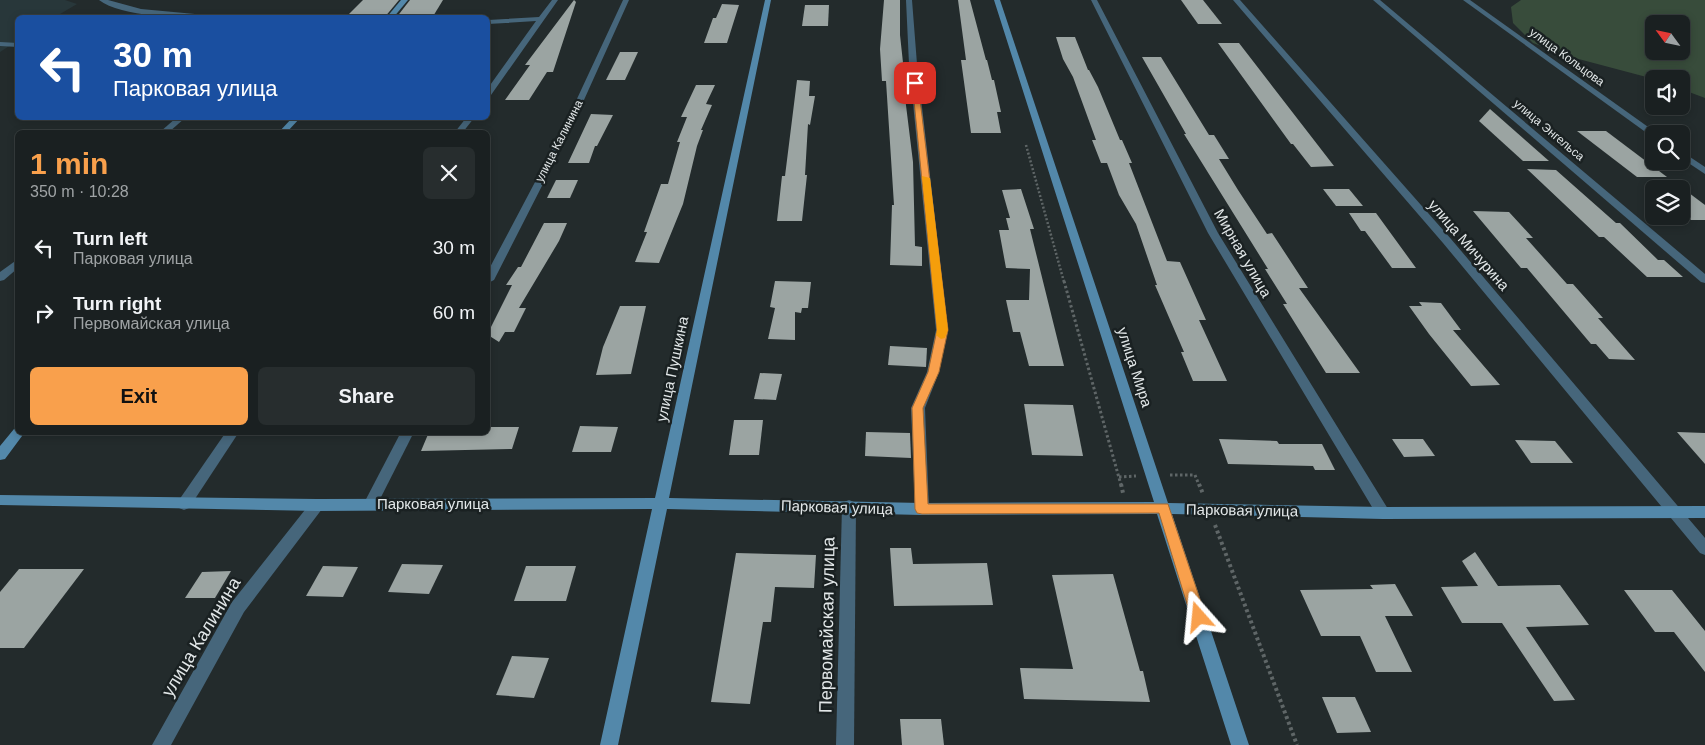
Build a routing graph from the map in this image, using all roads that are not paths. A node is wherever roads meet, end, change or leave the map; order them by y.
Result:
1 (102, 0) edge
2 (405, 0) edge
3 (555, 0) edge
4 (626, 0) edge
5 (768, 0) edge
6 (909, 0) edge
7 (997, 0) edge
8 (1094, 0) edge
9 (1236, 0) edge
10 (1376, 0) edge
11 (1466, 0) edge
12 (181, 15) edge
13 (392, 15) edge
14 (540, 19) junction
15 (490, 22) edge
16 (0, 44) edge
17 (15, 45) edge
18 (490, 90) edge
19 (179, 120) edge
20 (294, 120) edge
21 (468, 120) edge
22 (1645, 128) edge
23 (166, 130) edge
24 (285, 130) edge
25 (461, 130) edge
26 (1690, 160) edge
27 (1705, 171) edge
28 (15, 265) edge
29 (490, 276) edge
30 (0, 278) edge
31 (1705, 280) edge
32 (17, 435) edge
33 (231, 435) edge
34 (406, 435) edge
35 (0, 455) edge
36 (0, 500) edge
37 (370, 503) junction
38 (660, 503) junction
39 (184, 504) junction
40 (317, 505) junction
41 (849, 506) junction
42 (1164, 508) junction
43 (922, 509) junction
44 (1676, 512) junction
45 (1705, 512) edge
46 (1383, 513) junction
47 (1705, 549) edge
48 (161, 745) edge
49 (609, 745) edge
50 (845, 745) edge
51 (1240, 745) edge

1 - 12 street
2 - 13 street
3 - 14 street
4 - 29 street, улица Калинина
5 - 38 street, улица Пушкина
6 - 43 street
7 - 42 street, улица Мира
8 - 46 street, Мирная улица
9 - 44 street, улица Мичурина
10 - 31 street, улица Энгельса
11 - 22 street, улица Кольцова
14 - 15 street
14 - 18 street
16 - 17 street
19 - 23 street
20 - 24 street
21 - 25 street
26 - 27 street
28 - 30 street
32 - 35 street
33 - 39 street
34 - 37 street
36 - 39 street, Парковая улица
37 - 38 street, Парковая улица
37 - 40 street, Парковая улица
38 - 41 street, Парковая улица
38 - 49 street, улица Пушкина
39 - 40 street, Парковая улица
40 - 48 street, улица Калинина
41 - 43 street, Парковая улица
41 - 50 street, Первомайская улица
42 - 43 street, Парковая улица
42 - 46 street, Парковая улица
42 - 51 street, улица Мира
44 - 45 street, Парковая улица
44 - 46 street, Парковая улица
44 - 47 street, улица Мичурина

